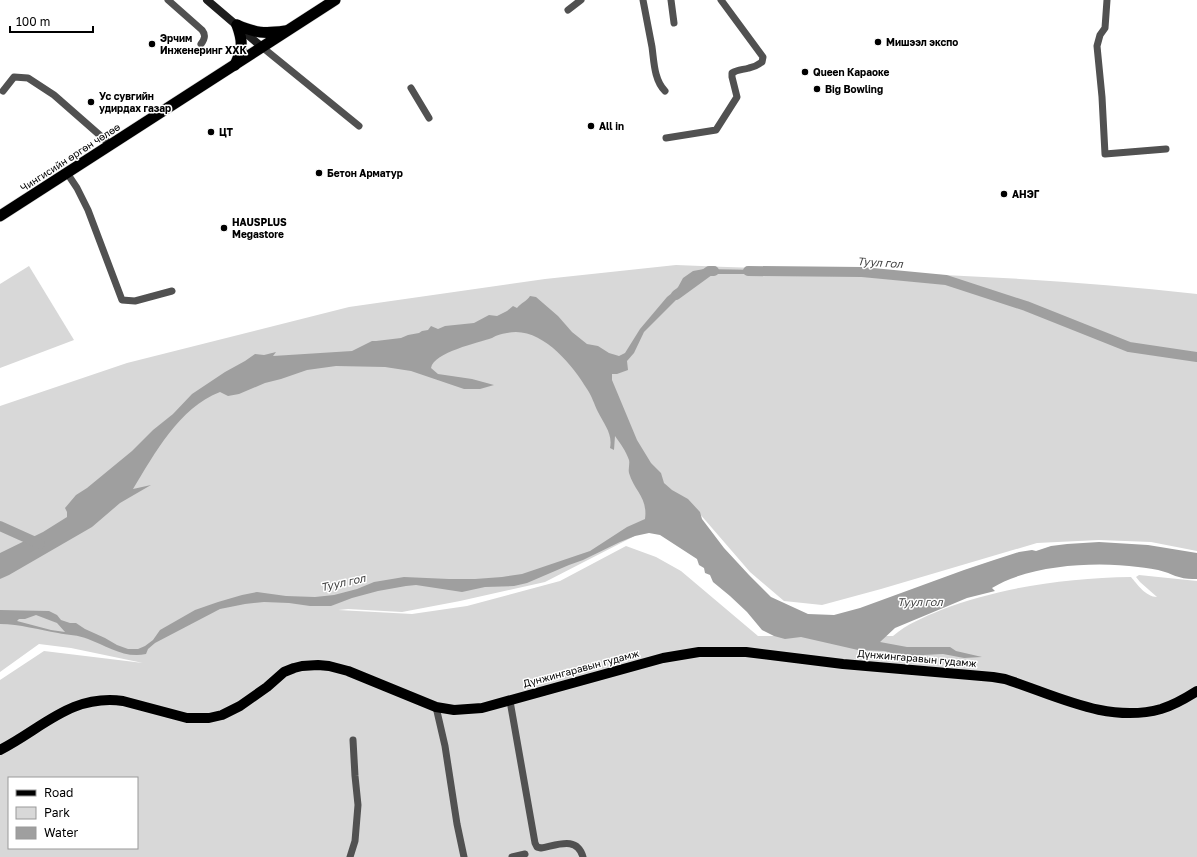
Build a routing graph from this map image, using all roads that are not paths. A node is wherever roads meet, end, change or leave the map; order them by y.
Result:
1 (168, 0) edge
2 (207, 0) edge
3 (335, 0) edge
4 (581, 0) edge
5 (643, 0) edge
6 (671, 0) edge
7 (721, 0) edge
8 (1107, 0) edge
9 (568, 10) dead end
10 (674, 23) dead end
11 (237, 26) junction
12 (289, 30) junction
13 (201, 44) dead end
14 (262, 48) junction
15 (235, 65) junction
16 (411, 88) dead end
17 (3, 91) dead end
18 (665, 91) dead end
19 (429, 118) dead end
20 (359, 126) dead end
21 (666, 138) dead end
22 (111, 146) junction
23 (1166, 149) dead end
24 (67, 173) junction
25 (0, 216) edge
26 (172, 291) dead end
27 (1197, 692) edge
28 (510, 701) junction
29 (436, 707) junction
30 (353, 740) dead end
31 (0, 750) edge
32 (525, 854) dead end
33 (350, 857) edge
34 (464, 857) edge
35 (512, 857) edge
36 (583, 857) edge

1 - 13 street
2 - 11 main road
3 - 12 highway, Чингисийн өргөн чөлөө
4 - 9 street
5 - 18 street
6 - 10 street
7 - 21 street
8 - 23 street
11 - 12 highway
11 - 14 main road
11 - 15 highway
12 - 14 highway, Чингисийн өргөн чөлөө
14 - 15 highway, Чингисийн өргөн чөлөө
14 - 20 street
15 - 22 highway, Чингисийн өргөн чөлөө
16 - 19 street
17 - 22 street
22 - 24 highway, Чингисийн өргөн чөлөө
24 - 25 highway, Чингисийн өргөн чөлөө
24 - 26 street
27 - 28 main road, Дүнжингаравын гудамж
28 - 29 main road, Дүнжингаравын гудамж
28 - 36 street
29 - 31 main road, Дүнжингаравын гудамж
29 - 34 street
30 - 33 street
32 - 35 street

